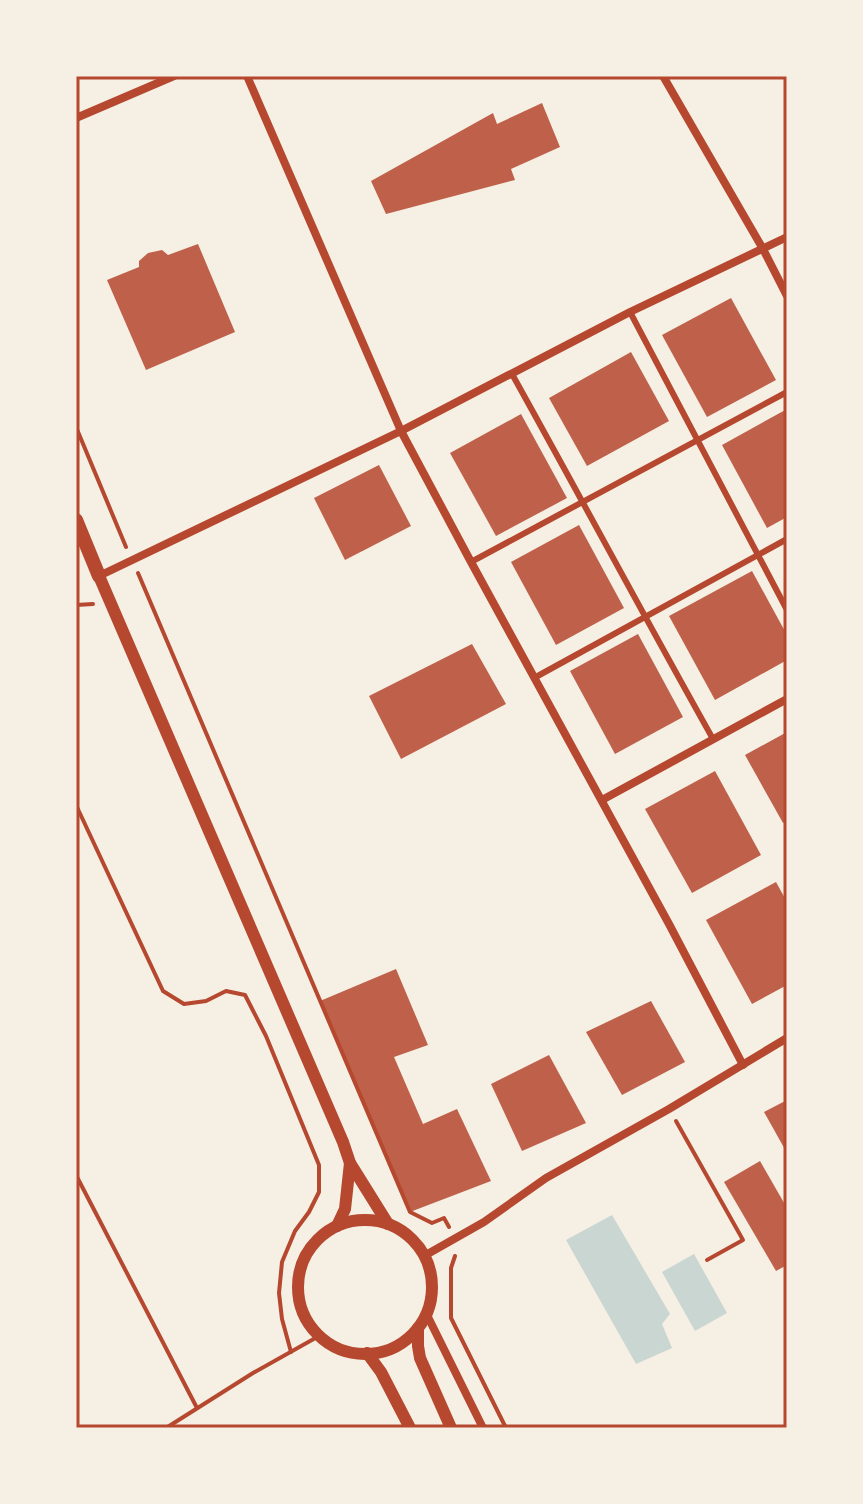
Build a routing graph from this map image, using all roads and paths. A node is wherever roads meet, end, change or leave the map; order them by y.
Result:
1 (174, 76) edge
2 (247, 76) edge
3 (663, 76) edge
4 (76, 118) edge
5 (787, 237) edge
6 (763, 249) junction
7 (787, 296) edge
8 (630, 312) junction
9 (512, 374) junction
10 (787, 392) edge
11 (76, 427) edge
12 (401, 431) junction
13 (697, 441) junction
14 (584, 502) junction
15 (76, 520) edge
16 (787, 539) edge
17 (758, 555) junction
18 (132, 560) junction
19 (471, 562) junction
20 (99, 576) junction
21 (787, 610) edge
22 (644, 618) junction
23 (534, 678) junction
24 (787, 699) edge
25 (713, 739) junction
26 (602, 800) junction
27 (76, 805) edge
28 (787, 1038) edge
29 (743, 1065) junction
30 (669, 1109) junction
31 (350, 1163) junction
32 (76, 1175) edge
33 (447, 1223) dead end
34 (388, 1224) junction
35 (337, 1226) junction
36 (456, 1238) junction
37 (424, 1256) junction
38 (707, 1260) dead end
39 (426, 1313) junction
40 (418, 1328) junction
41 (319, 1336) junction
42 (291, 1352) junction
43 (367, 1353) junction
44 (197, 1408) junction
45 (166, 1428) edge
46 (410, 1428) edge
47 (451, 1428) edge
48 (483, 1428) edge
49 (506, 1428) edge

1 - 4 street
2 - 12 street
3 - 6 street
5 - 6 street
6 - 7 street
6 - 8 street
8 - 9 street
8 - 13 street
9 - 12 street
9 - 14 street
10 - 13 street
11 - 18 path
12 - 18 street
12 - 19 street
13 - 14 street
13 - 17 street
14 - 19 street
14 - 22 street
15 - 20 main road
16 - 17 street
17 - 21 street
17 - 22 street
18 - 20 street
18 - 33 path
19 - 23 street
20 - 31 main road
22 - 23 street
22 - 25 street
23 - 26 street
24 - 25 street
25 - 26 street
26 - 29 street
27 - 42 path
28 - 29 street
29 - 30 street
30 - 36 street
30 - 38 path
31 - 34 main road
31 - 35 main road
32 - 44 path
34 - 35 main road
34 - 37 main road
35 - 41 main road
36 - 37 street
36 - 49 path
37 - 39 main road
39 - 40 main road
39 - 48 street
40 - 43 main road
40 - 47 main road
41 - 42 path
41 - 43 main road
42 - 44 path
43 - 46 main road
44 - 45 path

